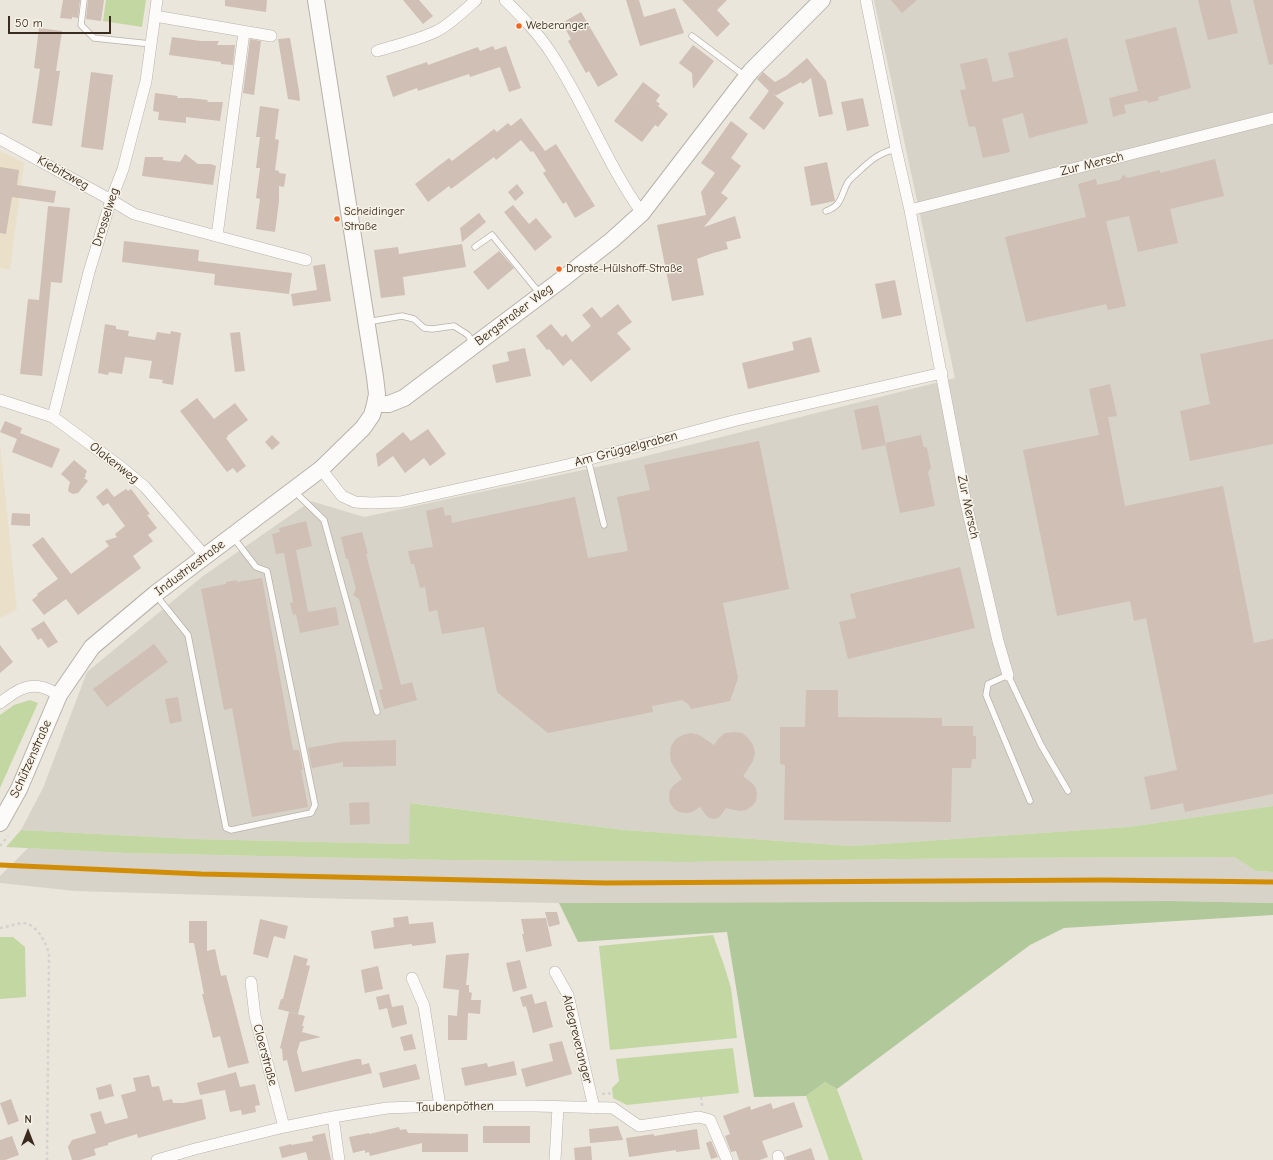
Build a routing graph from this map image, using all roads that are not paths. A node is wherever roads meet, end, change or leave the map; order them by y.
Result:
1 (84, 0) edge
2 (157, 0) edge
3 (316, 0) edge
4 (476, 0) edge
5 (505, 0) edge
6 (822, 0) edge
7 (866, 0) edge
8 (155, 16) junction
9 (244, 32) junction
10 (271, 36) dead end
11 (692, 36) dead end
12 (150, 44) junction
13 (377, 51) dead end
14 (746, 77) junction
15 (1273, 118) edge
16 (0, 139) edge
17 (896, 149) junction
18 (111, 200) junction
19 (910, 210) junction
20 (826, 211) dead end
21 (642, 213) junction
22 (217, 236) junction
23 (475, 247) dead end
24 (306, 260) dead end
25 (541, 295) junction
26 (367, 322) junction
27 (474, 345) junction
28 (942, 373) junction
29 (0, 400) edge
30 (376, 404) junction
31 (53, 417) junction
32 (588, 459) junction
33 (321, 469) junction
34 (293, 490) junction
35 (604, 525) dead end
36 (232, 536) junction
37 (205, 556) junction
38 (155, 594) junction
39 (1008, 674) junction
40 (59, 695) junction
41 (0, 703) edge
42 (377, 712) dead end
43 (1068, 791) dead end
44 (1030, 801) dead end
45 (0, 823) edge
46 (555, 972) dead end
47 (412, 978) dead end
48 (251, 982) dead end
49 (440, 1106) junction
50 (558, 1107) junction
51 (594, 1108) junction
52 (333, 1117) junction
53 (284, 1127) junction
54 (196, 1154) edge
55 (157, 1160) edge
56 (339, 1160) edge
57 (555, 1160) edge
58 (727, 1160) edge

1 - 12 lane
2 - 8 street, Drosselweg
3 - 26 main road
4 - 13 street
5 - 21 street
6 - 14 main road, Bergstraßer Weg
7 - 17 street, Zur Mersch
8 - 9 street
8 - 12 street, Drosselweg
9 - 10 street
9 - 22 street
11 - 14 lane
12 - 18 street, Drosselweg
14 - 21 main road, Bergstraßer Weg
15 - 19 street, Zur Mersch
16 - 18 street, Kiebitzweg
17 - 19 street, Zur Mersch
17 - 20 lane
18 - 22 street, Kiebitzweg
18 - 31 street, Drosselweg
19 - 28 street, Zur Mersch
21 - 25 main road, Bergstraßer Weg
22 - 24 street, Kiebitzweg
23 - 25 lane
25 - 27 main road, Bergstraßer Weg
26 - 27 lane
26 - 30 main road
27 - 30 main road, Bergstraßer Weg
28 - 32 street, Am Grüggelgraben
28 - 39 street, Zur Mersch
29 - 31 street, Olakenweg
30 - 33 main road, Industriestraße
31 - 37 street, Olakenweg
32 - 33 street, Am Grüggelgraben
32 - 35 lane
33 - 34 main road, Industriestraße
34 - 36 main road, Industriestraße
34 - 42 lane
36 - 37 main road, Industriestraße
36 - 38 lane
37 - 38 main road, Industriestraße
38 - 40 main road, Industriestraße
39 - 43 lane, Zur Mersch
39 - 44 lane
40 - 41 street
40 - 45 main road, Schützenstraße
46 - 51 street, Aldegreveranger
47 - 49 street
48 - 53 street, Cloerstraße
49 - 50 street, Taubenpöthen
49 - 52 street, Taubenpöthen
50 - 51 street, Taubenpöthen
50 - 57 street
51 - 58 street, Taubenpöthen
52 - 53 street, Taubenpöthen
52 - 56 street
53 - 54 street, Taubenpöthen
54 - 55 street, Taubenpöthen

